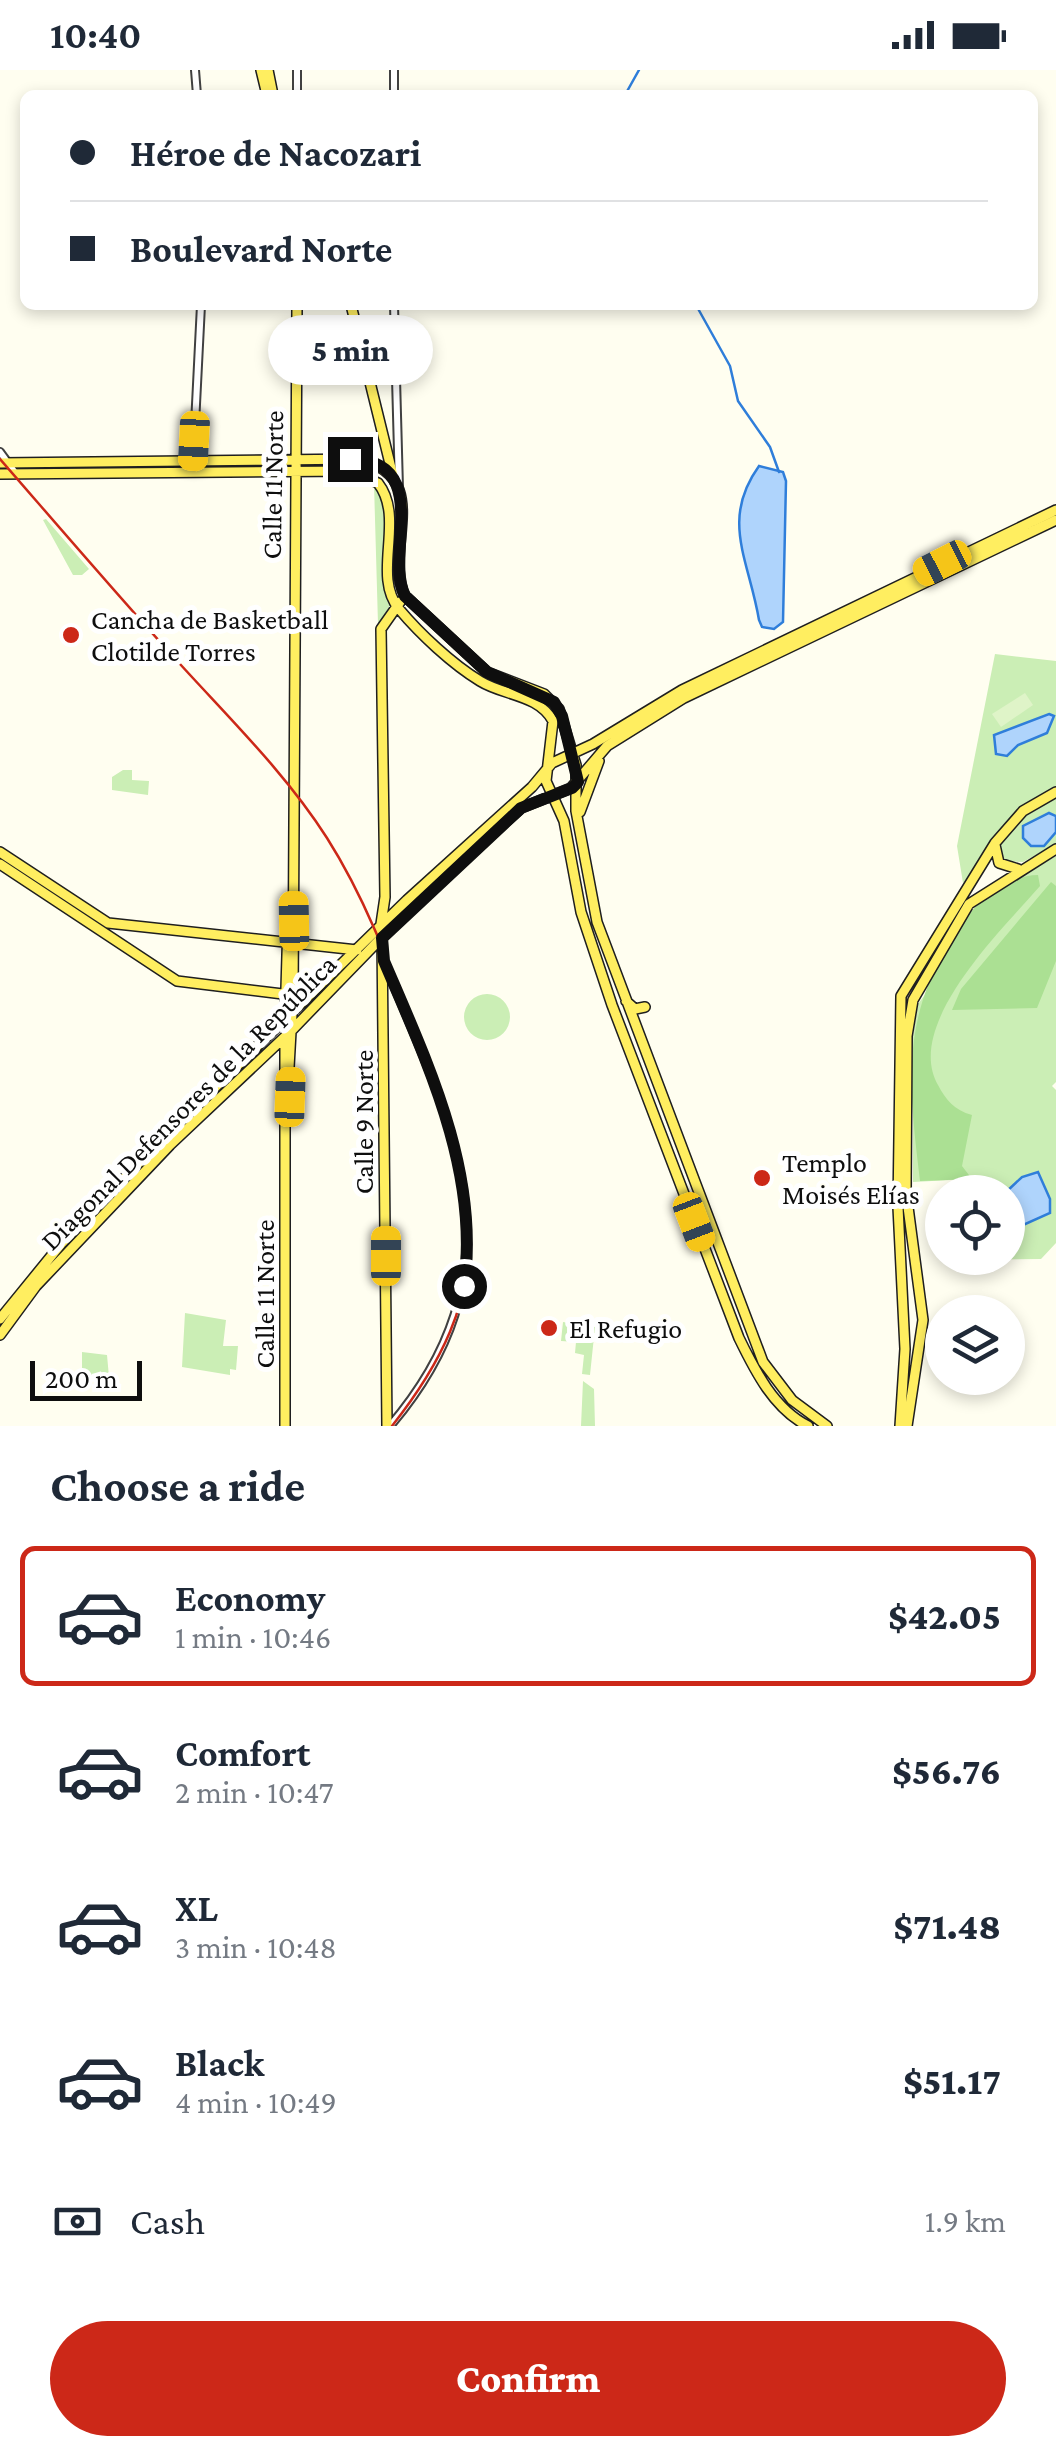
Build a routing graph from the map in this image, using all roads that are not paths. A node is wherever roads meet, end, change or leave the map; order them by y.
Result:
1 (201, 310) edge
2 (297, 310) edge
3 (352, 310) edge
4 (394, 310) edge
5 (0, 452) edge
6 (295, 460) junction
7 (193, 462) junction
8 (10, 468) edge
9 (295, 472) junction
10 (192, 473) junction
11 (0, 474) edge
12 (396, 484) junction
13 (1056, 510) edge
14 (1056, 520) edge
15 (405, 596) junction
16 (396, 605) junction
17 (568, 735) junction
18 (586, 748) junction
19 (605, 748) junction
20 (548, 753) junction
21 (574, 753) junction
22 (545, 770) junction
23 (578, 782) junction
24 (532, 788) junction
25 (1056, 792) edge
26 (553, 797) junction
27 (525, 806) junction
28 (561, 813) junction
29 (578, 819) junction
30 (994, 843) junction
31 (1056, 849) edge
32 (0, 852) edge
33 (0, 864) edge
34 (1024, 868) junction
35 (113, 924) junction
36 (380, 934) junction
37 (117, 938) junction
38 (290, 941) junction
39 (356, 950) junction
40 (384, 961) junction
41 (290, 995) junction
42 (623, 997) junction
43 (310, 998) junction
44 (323, 998) junction
45 (645, 1008) dead end
46 (289, 1026) junction
47 (0, 1319) edge
48 (0, 1335) edge
49 (792, 1400) junction
50 (285, 1426) edge
51 (388, 1426) edge
52 (805, 1426) edge
53 (827, 1426) edge
54 (838, 1426) edge
55 (904, 1426) edge

1 - 7 street
2 - 6 main road, Calle 11 Norte
3 - 12 main road
4 - 12 street
5 - 8 street
6 - 7 main road
6 - 9 main road, Calle 11 Norte
6 - 12 main road
7 - 8 main road
7 - 10 street
8 - 10 main road
8 - 11 main road
9 - 10 main road
9 - 16 main road
9 - 38 main road, Calle 11 Norte
12 - 15 main road
13 - 18 main road
14 - 19 main road
15 - 16 main road, Calle 9 Norte
15 - 17 main road
16 - 20 main road
16 - 36 main road, Calle 9 Norte
17 - 18 main road
17 - 21 main road
18 - 21 main road
19 - 23 main road
19 - 29 main road
20 - 21 main road
20 - 22 main road
20 - 24 main road
21 - 22 main road
21 - 23 main road
22 - 24 main road, Diagonal Defensores de la República
22 - 26 main road
23 - 26 main road, Diagonal Defensores de la República
23 - 29 main road
24 - 36 main road, Diagonal Defensores de la República
25 - 30 main road
26 - 27 main road, Diagonal Defensores de la República
26 - 28 main road
27 - 28 main road
27 - 36 main road, Diagonal Defensores de la República
28 - 52 main road
29 - 42 main road
30 - 34 main road
30 - 55 main road
31 - 34 main road
32 - 35 main road
33 - 37 main road
34 - 55 main road
35 - 37 main road
35 - 38 main road
36 - 39 main road, Diagonal Defensores de la República
36 - 40 main road, Calle 9 Norte
36 - 44 main road, Diagonal Defensores de la República
37 - 41 main road
38 - 39 main road
38 - 41 main road, Calle 11 Norte
39 - 43 main road, Diagonal Defensores de la República
40 - 51 main road, Calle 9 Norte
40 - 51 street
41 - 43 main road
41 - 46 main road, Calle 11 Norte
42 - 45 main road
42 - 49 main road
43 - 44 main road
43 - 46 main road, Diagonal Defensores de la República
44 - 46 main road, Diagonal Defensores de la República
46 - 47 main road, Diagonal Defensores de la República
46 - 48 main road, Diagonal Defensores de la República
46 - 50 main road, Calle 11 Norte
49 - 53 main road
49 - 54 main road

